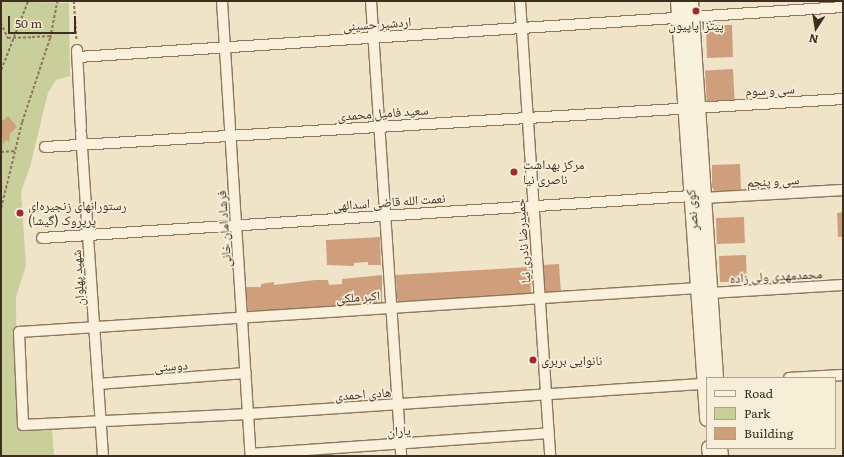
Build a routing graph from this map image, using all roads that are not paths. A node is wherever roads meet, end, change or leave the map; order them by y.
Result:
1 (222, 1) edge
2 (371, 1) edge
3 (520, 1) edge
4 (678, 1) edge
5 (691, 1) edge
6 (843, 7) edge
7 (685, 16) junction
8 (522, 27) junction
9 (374, 37) junction
10 (225, 46) junction
11 (78, 54) joint
12 (843, 99) edge
13 (692, 107) junction
14 (527, 117) junction
15 (380, 126) junction
16 (230, 136) junction
17 (82, 144) junction
18 (45, 146) dead end
19 (843, 190) edge
20 (698, 197) junction
21 (533, 206) junction
22 (385, 216) junction
23 (236, 225) junction
24 (88, 235) junction
25 (42, 238) dead end
26 (843, 286) edge
27 (704, 291) junction
28 (539, 298) junction
29 (392, 308) junction
30 (242, 318) junction
31 (94, 327) junction
32 (246, 373) junction
33 (843, 375) edge
34 (710, 377) edge
35 (807, 377) edge
36 (706, 381) edge
37 (98, 384) junction
38 (546, 395) junction
39 (398, 404) junction
40 (249, 414) junction
41 (101, 422) junction
42 (23, 425) joint
43 (548, 433) junction
44 (400, 444) junction
45 (251, 455) edge
46 (104, 456) edge
47 (401, 456) edge
48 (550, 456) edge

1 - 10 street, فرشاد امان خانی
2 - 9 street
3 - 8 street, حمیدرضا نادری نیا
4 - 7 main road, کوی نصر
5 - 7 main road, کوی نصر
6 - 7 street, اردشیر حسینی
7 - 8 street, اردشیر حسینی
7 - 13 main road, کوی نصر
8 - 9 street, اردشیر حسینی
8 - 14 street, حمیدرضا نادری نیا
9 - 10 street, اردشیر حسینی
9 - 15 street
10 - 11 street, اردشیر حسینی
10 - 16 street, فرشاد امان خانی
11 - 17 street, شهید پهلوان
12 - 13 street, سی و سوم
13 - 14 street, سعید فامیل محمدی
13 - 20 main road, کوی نصر
14 - 15 street, سعید فامیل محمدی
14 - 21 street, حمیدرضا نادری نیا
15 - 16 street, سعید فامیل محمدی
15 - 22 street
16 - 17 street, سعید فامیل محمدی
16 - 23 street, فرشاد امان خانی
17 - 18 street, سعید فامیل محمدی
17 - 24 street, شهید پهلوان
19 - 20 street, سی و پنجم
20 - 21 street, نعمت الله قاضی اسدالهی
20 - 27 main road, کوی نصر
21 - 22 street, نعمت الله قاضی اسدالهی
21 - 28 street, حمیدرضا نادری نیا
22 - 23 street, نعمت الله قاضی اسدالهی
22 - 29 street
23 - 24 street, نعمت الله قاضی اسدالهی
23 - 30 street, فرشاد امان خانی
24 - 25 street, نعمت الله قاضی اسدالهی
24 - 31 street, شهید پهلوان
26 - 27 street, محمدمهدی ولی زاده
27 - 28 street, اکبر ملکی
27 - 34 main road, کوی نصر
28 - 29 street, اکبر ملکی
28 - 38 street, حمیدرضا نادری نیا
29 - 30 street, اکبر ملکی
29 - 39 street
30 - 31 street, اکبر ملکی
30 - 32 street, فرشاد امان خانی
31 - 37 street, شهید پهلوان
31 - 42 street, اکبر ملکی
32 - 37 street, دوستی
32 - 40 street, فرشاد امان خانی
33 - 35 street
36 - 38 street, هادی احمدی
37 - 41 street, شهید پهلوان
38 - 39 street, هادی احمدی
38 - 43 street, حمیدرضا نادری نیا
39 - 40 street, هادی احمدی
39 - 44 street
40 - 41 street, هادی احمدی
40 - 45 street, فرشاد امان خانی
41 - 42 street, هادی احمدی
41 - 46 street, شهید پهلوان
43 - 44 street, یاران
43 - 48 street, حمیدرضا نادری نیا
44 - 45 street, یاران
44 - 47 street

